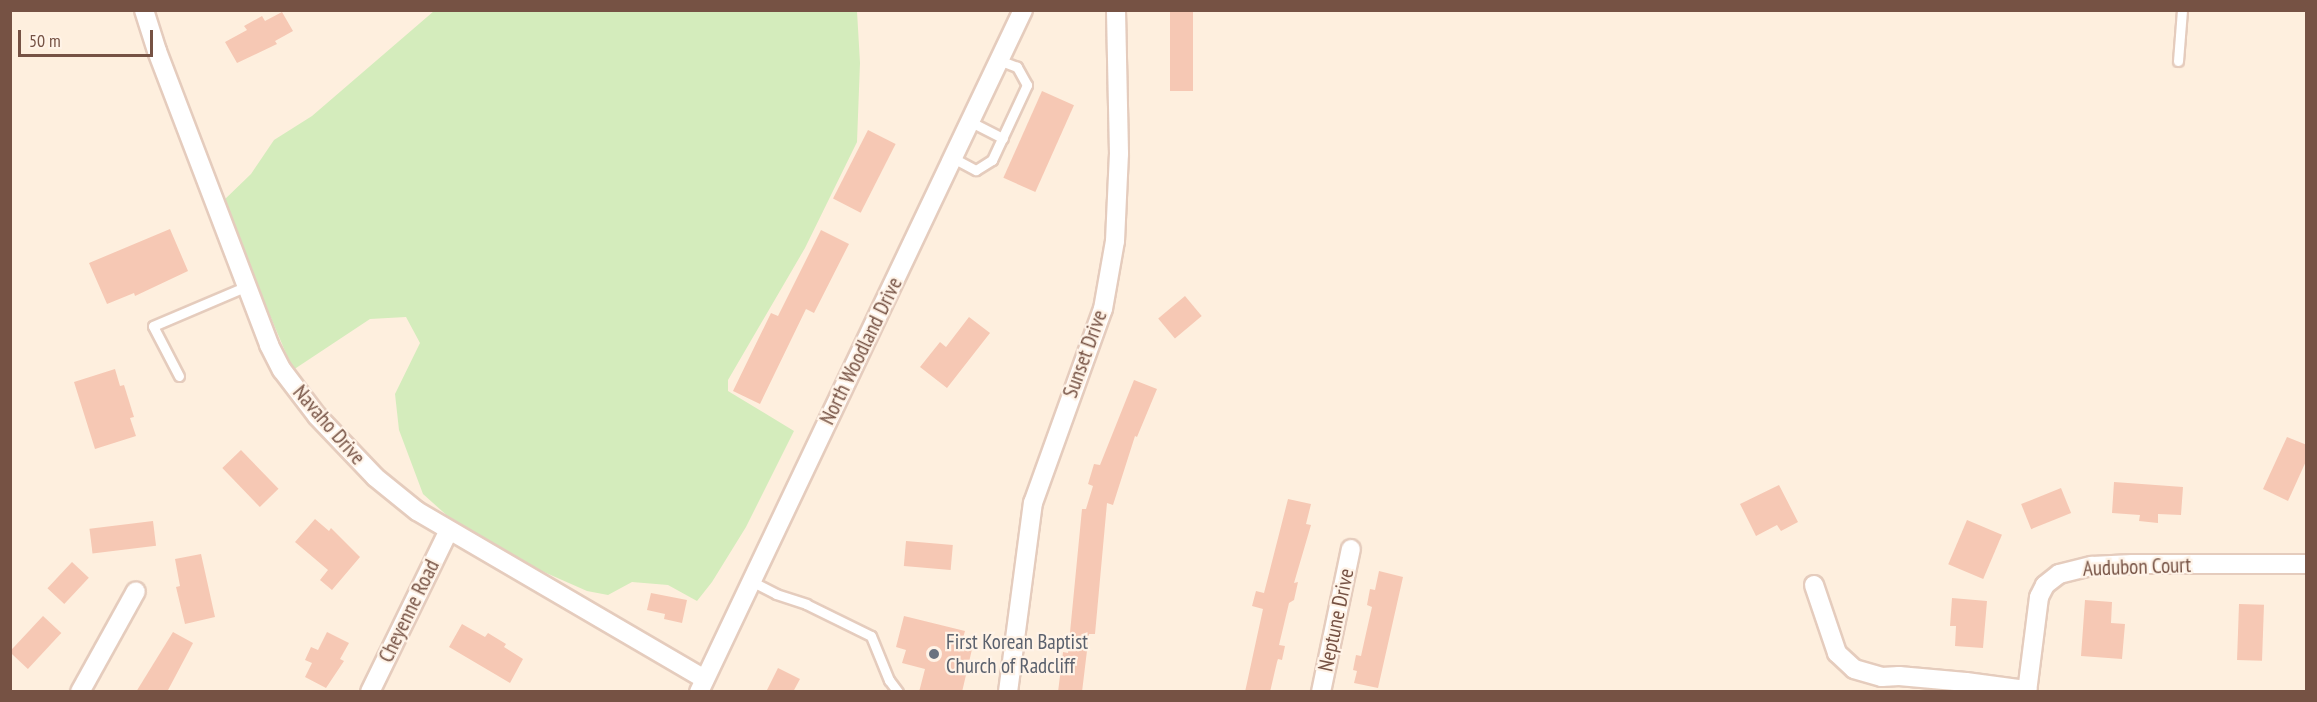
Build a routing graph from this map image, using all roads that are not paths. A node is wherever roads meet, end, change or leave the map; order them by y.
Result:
1 (144, 10) edge
2 (1023, 10) edge
3 (1116, 10) edge
4 (2182, 10) edge
5 (999, 60) junction
6 (2178, 61) dead end
7 (969, 121) junction
8 (1003, 138) junction
9 (953, 158) junction
10 (245, 287) junction
11 (179, 376) dead end
12 (448, 532) junction
13 (1351, 549) dead end
14 (2307, 564) edge
15 (751, 581) junction
16 (1814, 585) dead end
17 (136, 591) dead end
18 (702, 686) edge
19 (2027, 691) edge
20 (80, 692) edge
21 (370, 692) edge
22 (898, 692) edge
23 (1008, 692) edge
24 (1321, 692) edge

1 - 10 street, Navaho Drive
2 - 5 street, North Woodland Drive
3 - 23 street, Sunset Drive
4 - 6 lane
5 - 7 street, North Woodland Drive
5 - 8 lane
7 - 8 lane
7 - 9 street, North Woodland Drive
8 - 9 lane
9 - 15 street, North Woodland Drive
10 - 11 lane
10 - 12 street, Navaho Drive
12 - 18 street, Navaho Drive
12 - 21 street, Cheyenne Road
13 - 24 street, Neptune Drive
14 - 19 street, Audubon Court
15 - 18 street, North Woodland Drive
15 - 22 lane
16 - 19 street
17 - 20 street

